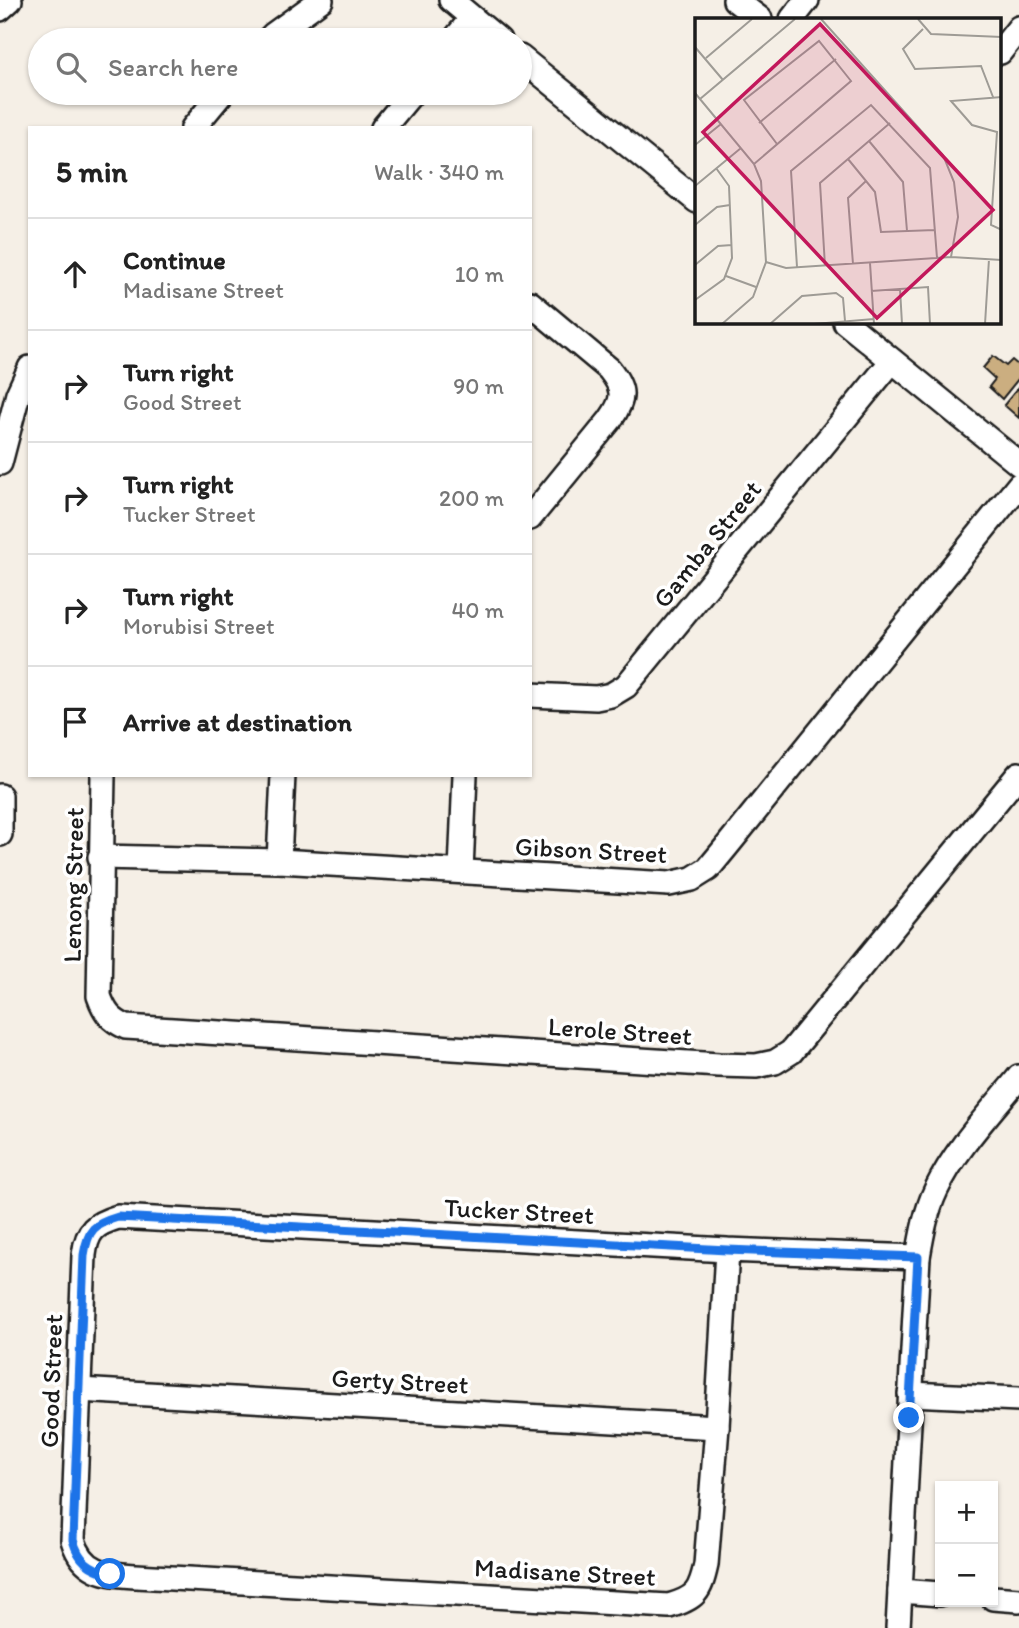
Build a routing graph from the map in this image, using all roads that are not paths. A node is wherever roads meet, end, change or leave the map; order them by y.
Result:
1 (10, 0) edge
2 (321, 0) edge
3 (451, 0) edge
4 (735, 0) edge
5 (807, 0) edge
6 (0, 9) edge
7 (472, 18) junction
8 (759, 18) edge
9 (793, 18) edge
10 (282, 28) edge
11 (464, 28) edge
12 (484, 28) edge
13 (1019, 28) edge
14 (1002, 49) edge
15 (532, 67) edge
16 (212, 105) edge
17 (402, 105) edge
18 (195, 126) edge
19 (385, 126) edge
20 (695, 199) edge
21 (532, 305) edge
22 (847, 324) edge
23 (892, 360) junction
24 (28, 372) edge
25 (0, 463) edge
26 (1019, 464) edge
27 (1019, 485) edge
28 (532, 516) edge
29 (532, 695) edge
30 (1019, 774) edge
31 (103, 777) edge
32 (283, 777) edge
33 (466, 777) edge
34 (0, 796) edge
35 (0, 834) edge
36 (100, 857) junction
37 (279, 861) junction
38 (461, 871) junction
39 (99, 996) joint
40 (1019, 1077) edge
41 (118, 1217) joint
42 (727, 1250) junction
43 (918, 1257) junction
44 (79, 1390) junction
45 (910, 1394) junction
46 (1019, 1399) edge
47 (717, 1427) junction
48 (85, 1563) joint
49 (900, 1591) junction
50 (935, 1594) edge
51 (998, 1598) edge
52 (1019, 1600) edge
53 (898, 1628) edge

1 - 6 street
2 - 10 street
3 - 7 street
4 - 8 street
5 - 9 street
7 - 11 street
7 - 12 street
13 - 14 street
15 - 20 street
16 - 18 street
17 - 19 street
21 - 28 street
22 - 23 street
23 - 26 street
23 - 29 street, Gamba Street
24 - 25 street
27 - 38 street, Gibson Street
30 - 39 street, Lerole Street
31 - 36 street, Lenong Street
32 - 37 street
33 - 38 street
34 - 35 street
36 - 37 street, Gibson Street
36 - 39 street, Lenong Street
37 - 38 street, Gibson Street
40 - 43 street
41 - 42 street, Tucker Street
41 - 44 street, Good Street
42 - 43 street, Tucker Street
42 - 47 street, Madisane Street
43 - 45 street
44 - 47 street, Gerty Street
44 - 48 street, Good Street
45 - 46 street
45 - 49 street
47 - 48 street, Madisane Street
49 - 50 street
49 - 53 street
51 - 52 street

